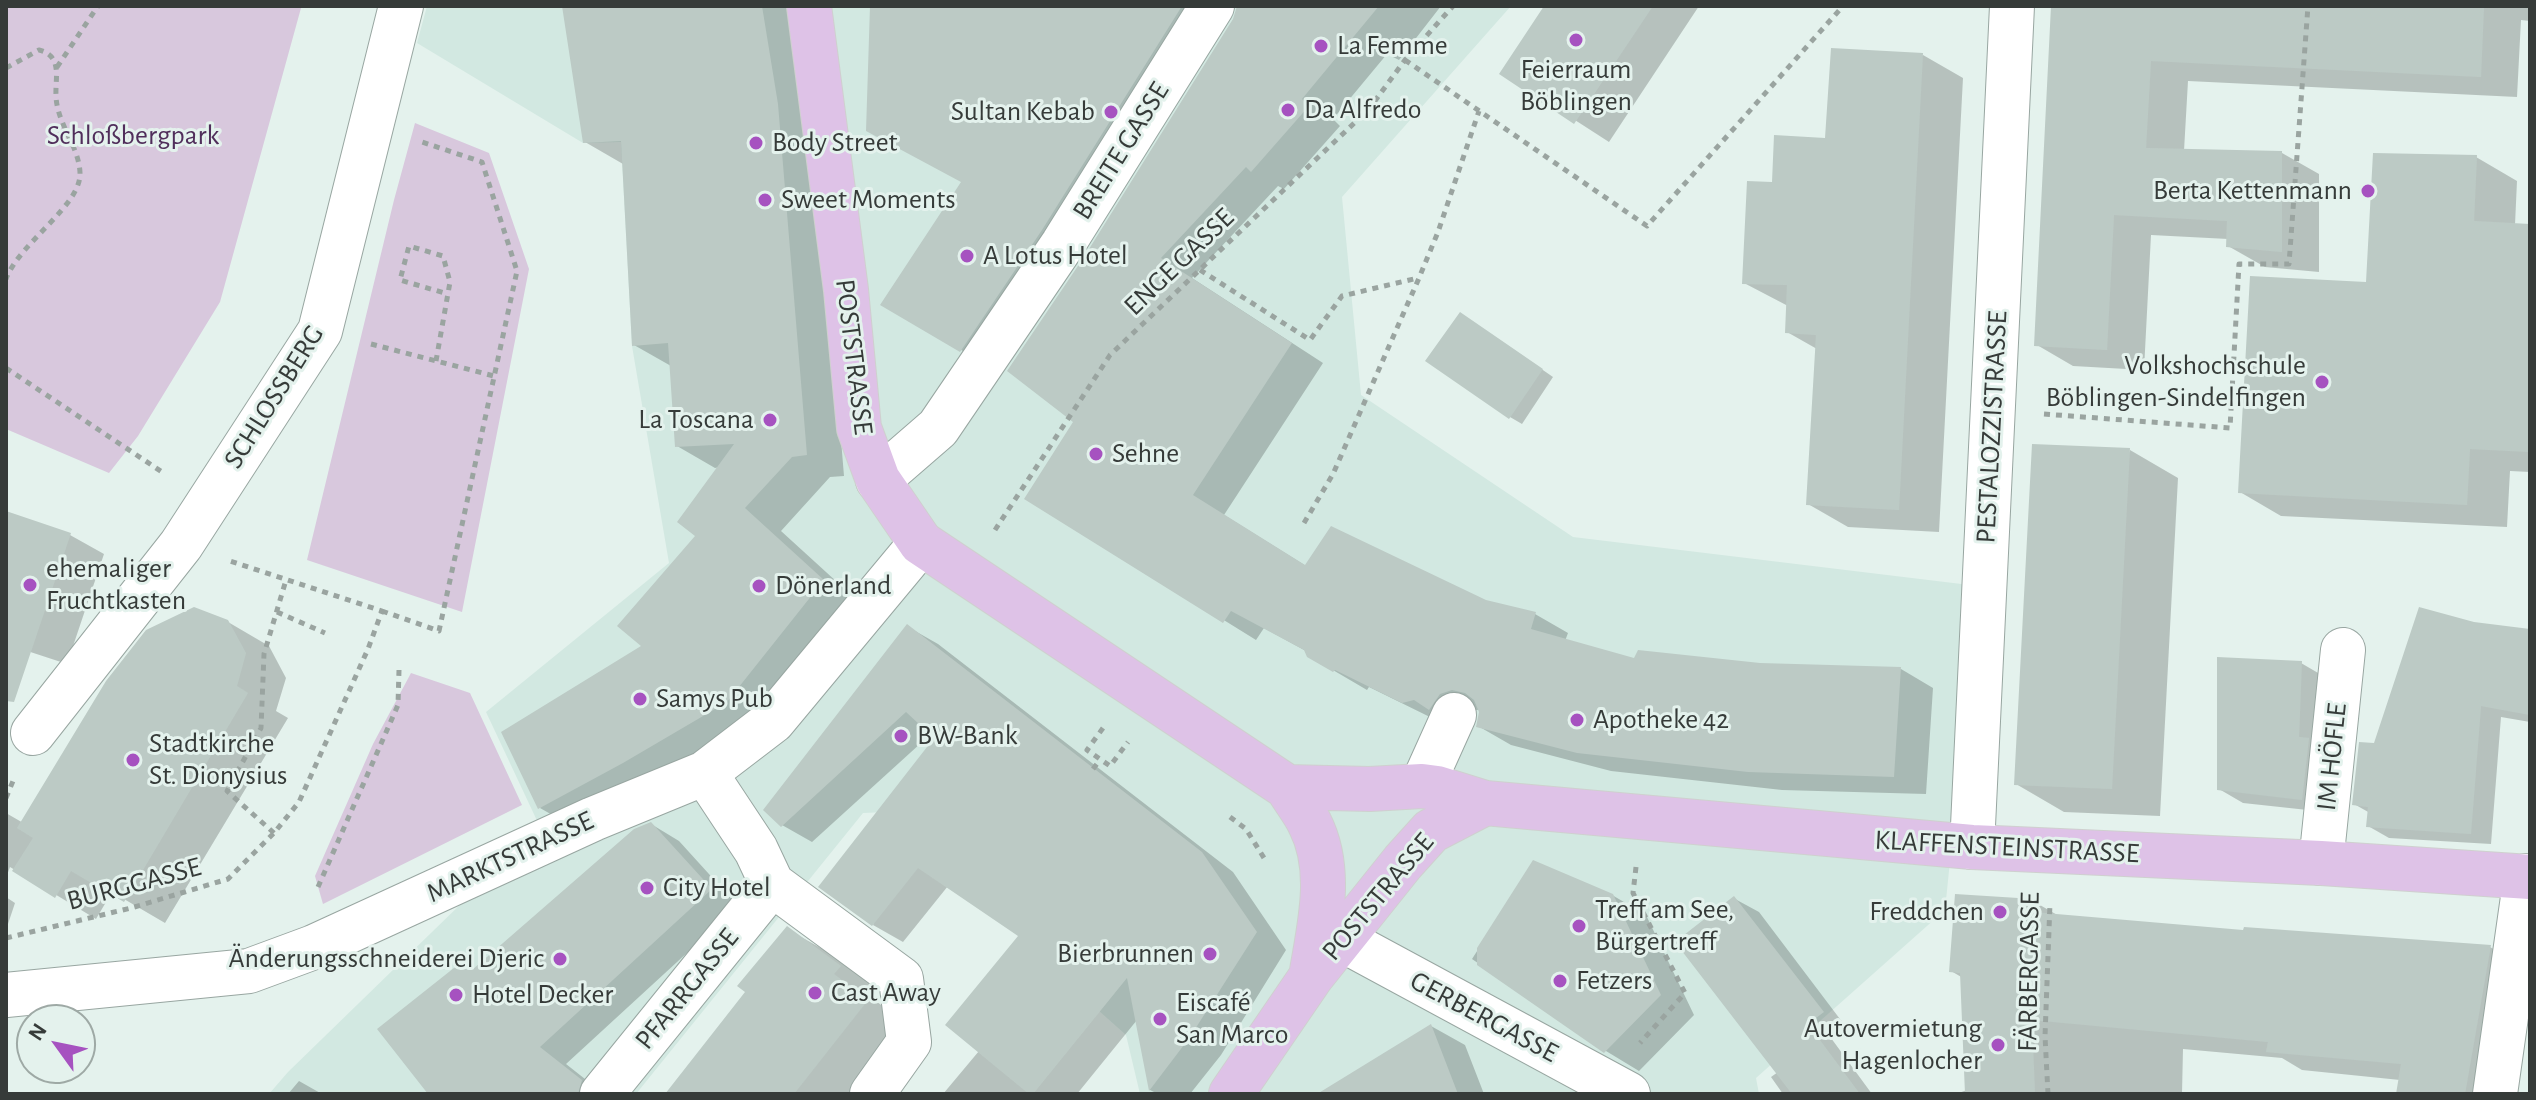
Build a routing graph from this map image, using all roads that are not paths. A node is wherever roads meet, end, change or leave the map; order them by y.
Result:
1 (401, 6) edge
2 (809, 6) edge
3 (1212, 6) edge
4 (2012, 6) edge
5 (878, 480) junction
6 (921, 543) junction
7 (2343, 650) dead end
8 (1454, 715) dead end
9 (33, 733) dead end
10 (705, 773) junction
11 (1422, 786) junction
12 (1287, 787) junction
13 (1485, 803) junction
14 (1972, 847) junction
15 (2321, 863) junction
16 (2528, 877) edge
17 (772, 884) junction
18 (1341, 939) junction
19 (1311, 977) junction
20 (6, 995) edge
21 (1616, 1088) edge
22 (602, 1094) edge
23 (872, 1094) edge
24 (1231, 1094) edge
25 (2495, 1094) edge

1 - 9 street, SCHLOSSBERG
2 - 5 main road, POSTSTRASSE
3 - 5 street, BREITE GASSE
4 - 14 street, PESTALOZZISTRASSE
5 - 6 main road, POSTSTRASSE
6 - 10 street, MARKTSTRASSE
6 - 12 main road, POSTSTRASSE
7 - 15 street, IM HÖFLE
8 - 11 street
10 - 17 street
10 - 20 street, MARKTSTRASSE
11 - 12 main road, POSTSTRASSE
11 - 13 main road, POSTSTRASSE
12 - 19 main road, POSTSTRASSE
13 - 14 main road, KLAFFENSTEINSTRASSE
13 - 18 main road, POSTSTRASSE
14 - 15 main road, KLAFFENSTEINSTRASSE
15 - 16 main road, KLAFFENSTEINSTRASSE
16 - 25 street
17 - 22 street, PFARRGASSE
17 - 23 street
18 - 19 main road, POSTSTRASSE
18 - 21 street, GERBERGASSE
19 - 24 main road, POSTSTRASSE

